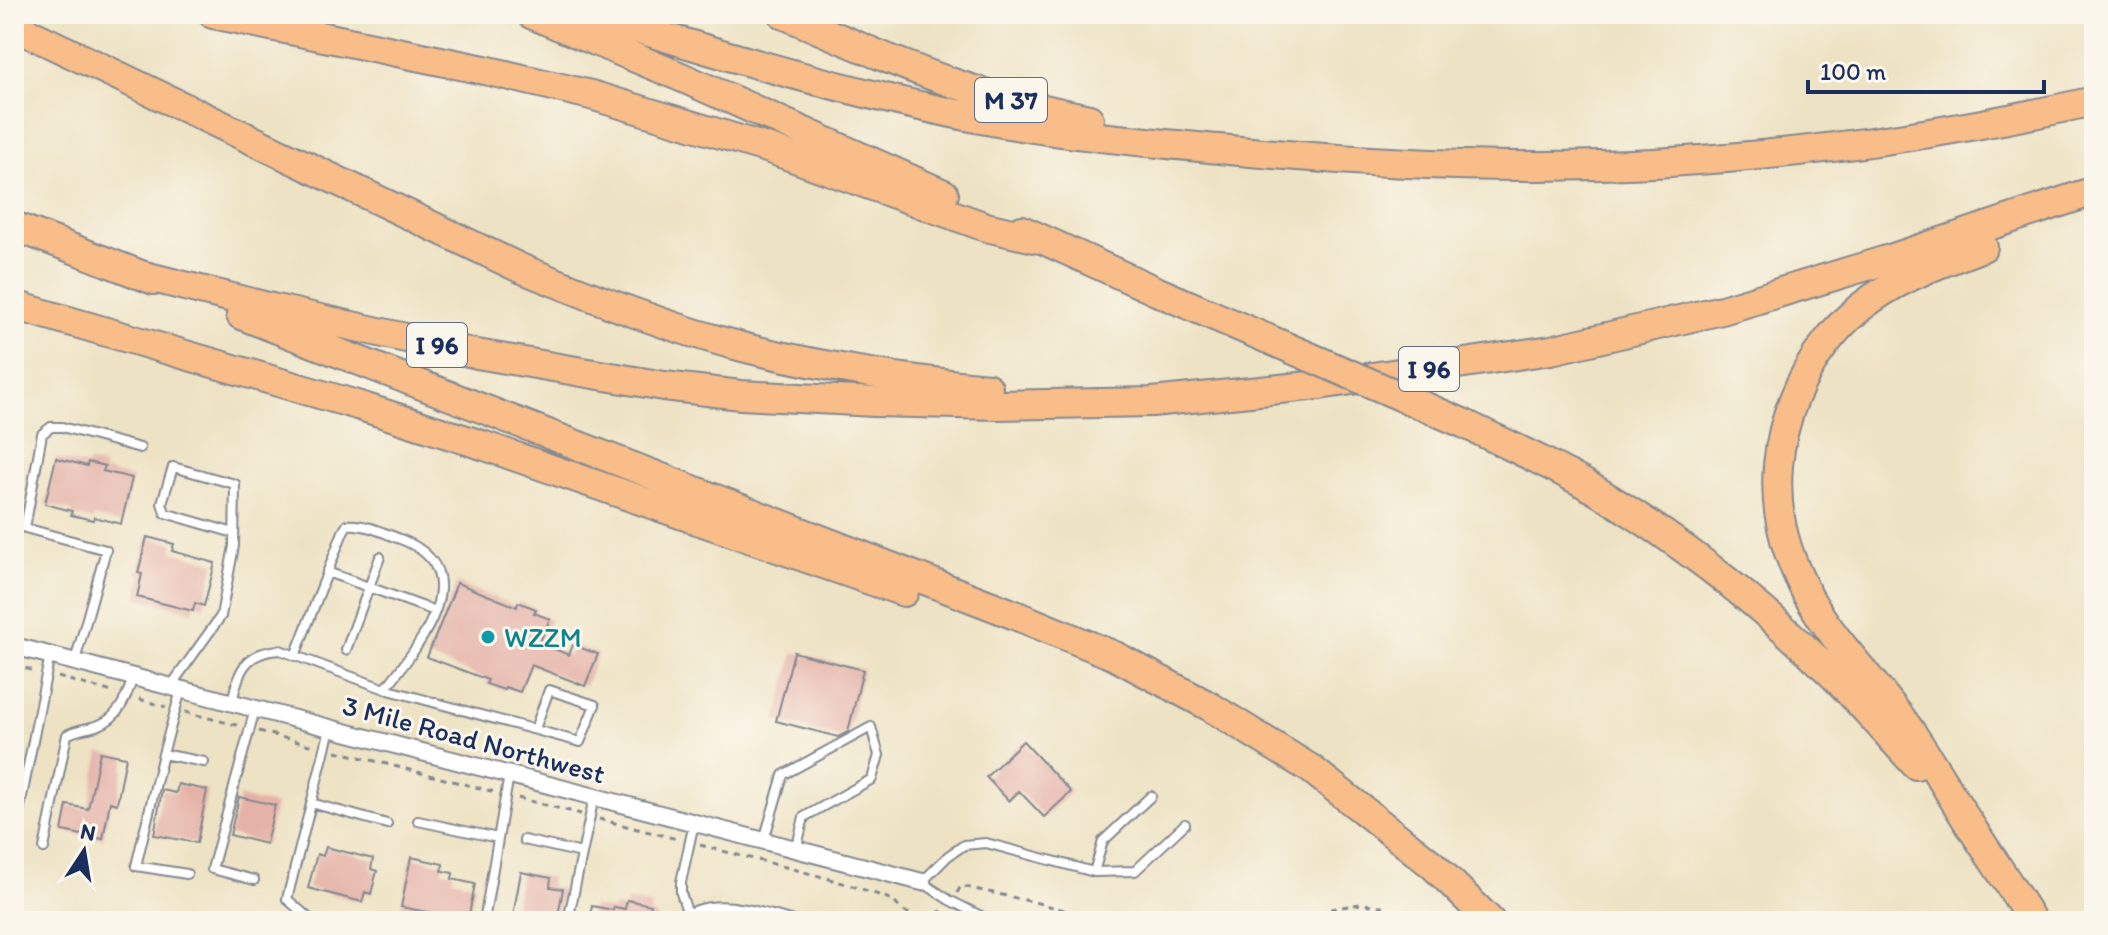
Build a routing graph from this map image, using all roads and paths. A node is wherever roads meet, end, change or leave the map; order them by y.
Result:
1 (213, 14) edge
2 (531, 14) edge
3 (592, 14) edge
4 (783, 14) edge
5 (14, 26) edge
6 (2094, 101) edge
7 (1250, 152) junction
8 (2094, 191) edge
9 (2094, 202) edge
10 (14, 226) edge
11 (1039, 239) junction
12 (137, 274) junction
13 (14, 305) edge
14 (1152, 402) junction
15 (14, 403) edge
16 (14, 412) edge
17 (140, 448) dead end
18 (234, 533) junction
19 (380, 557) dead end
20 (327, 572) junction
21 (369, 587) junction
22 (435, 611) junction
23 (14, 646) edge
24 (346, 650) dead end
25 (50, 655) junction
26 (295, 656) junction
27 (1115, 656) junction
28 (75, 662) junction
29 (133, 678) junction
30 (175, 689) junction
31 (385, 689) junction
32 (232, 703) junction
33 (255, 709) junction
34 (330, 729) junction
35 (535, 729) junction
36 (163, 754) junction
37 (204, 762) dead end
38 (509, 775) junction
39 (1151, 796) dead end
40 (594, 797) junction
41 (311, 803) junction
42 (418, 821) dead end
43 (1968, 822) junction
44 (694, 823) junction
45 (387, 824) dead end
46 (1185, 824) dead end
47 (14, 837) edge
48 (498, 838) junction
49 (524, 840) dead end
50 (764, 841) junction
51 (44, 848) dead end
52 (796, 850) junction
53 (582, 853) junction
54 (1094, 872) junction
55 (187, 874) dead end
56 (254, 880) dead end
57 (922, 882) junction
58 (2028, 914) edge
59 (689, 917) edge
60 (312, 921) edge
61 (484, 921) edge
62 (568, 921) edge
63 (679, 921) edge
64 (794, 921) edge
65 (983, 921) edge
66 (1310, 921) edge
67 (1402, 921) edge
68 (1490, 921) edge

1 - 11 highway
2 - 11 highway
3 - 7 highway
4 - 7 highway, M 37
5 - 14 highway
6 - 7 highway
8 - 14 highway, I 96
9 - 43 highway
10 - 12 highway, I 96
11 - 43 highway, bridge
12 - 14 highway, I 96
12 - 27 highway
13 - 27 highway
15 - 16 lane
17 - 28 lane
18 - 18 lane
18 - 30 lane
19 - 21 lane
20 - 21 lane
20 - 22 lane
20 - 26 lane
21 - 22 lane
21 - 24 lane
22 - 31 lane
23 - 25 street, 3 Mile Road Northwest
25 - 28 street, 3 Mile Road Northwest
25 - 47 lane
26 - 31 lane
26 - 32 lane
27 - 68 highway
28 - 29 street, 3 Mile Road Northwest
29 - 30 street, 3 Mile Road Northwest
29 - 51 lane
30 - 32 street, 3 Mile Road Northwest
30 - 36 lane
31 - 35 lane
32 - 33 street, 3 Mile Road Northwest
33 - 34 street, 3 Mile Road Northwest
33 - 56 lane
34 - 38 street, 3 Mile Road Northwest
34 - 41 lane
35 - 35 lane
36 - 37 lane
36 - 55 lane
38 - 40 street, 3 Mile Road Northwest
38 - 48 lane
39 - 54 lane
40 - 44 street, 3 Mile Road Northwest
40 - 53 lane
41 - 45 lane
41 - 60 lane
42 - 48 lane
43 - 58 highway
44 - 50 street, 3 Mile Road Northwest
44 - 59 lane
46 - 54 lane
48 - 61 lane
49 - 53 lane
50 - 52 street, 3 Mile Road Northwest
50 - 52 lane
52 - 57 street, 3 Mile Road Northwest
53 - 62 lane
54 - 57 lane
57 - 65 lane
59 - 63 lane
59 - 64 lane
66 - 67 path

